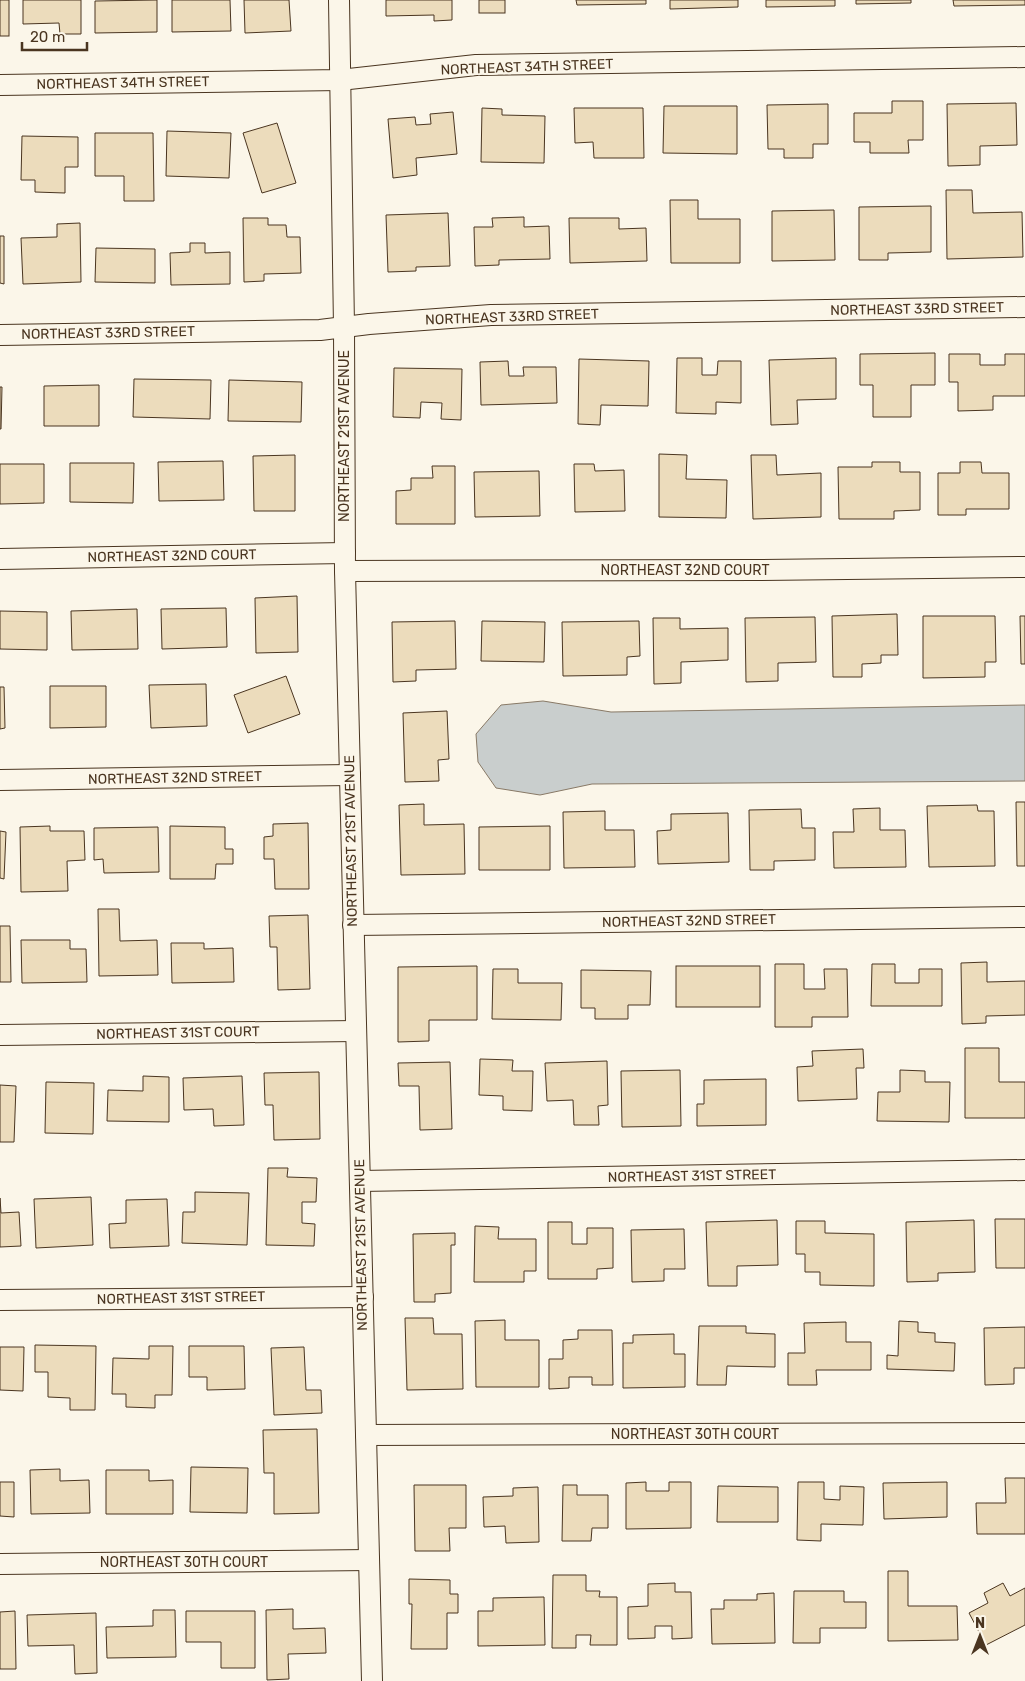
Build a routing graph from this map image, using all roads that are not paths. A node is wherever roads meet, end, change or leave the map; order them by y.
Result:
1 (338, 0) edge
2 (1025, 57) edge
3 (340, 80) junction
4 (0, 85) edge
5 (1025, 307) edge
6 (344, 327) junction
7 (0, 334) edge
8 (0, 559) edge
9 (345, 562) junction
10 (1025, 567) edge
11 (350, 775) junction
12 (0, 780) edge
13 (1025, 917) edge
14 (354, 925) junction
15 (356, 1031) junction
16 (0, 1035) edge
17 (1025, 1170) edge
18 (360, 1181) junction
19 (363, 1297) junction
20 (0, 1300) edge
21 (1025, 1434) edge
22 (366, 1435) junction
23 (369, 1560) junction
24 (0, 1564) edge
25 (372, 1681) edge

1 - 3 street, NORTHEAST 21ST AVENUE
2 - 3 street, NORTHEAST 34TH STREET
3 - 4 street, NORTHEAST 34TH STREET
3 - 6 street, NORTHEAST 21ST AVENUE
5 - 6 street, NORTHEAST 33RD STREET
6 - 7 street, NORTHEAST 33RD STREET
6 - 9 street, NORTHEAST 21ST AVENUE
8 - 9 street, NORTHEAST 32ND COURT
9 - 10 street, NORTHEAST 32ND COURT
9 - 11 street, NORTHEAST 21ST AVENUE
11 - 12 street, NORTHEAST 32ND STREET
11 - 14 street, NORTHEAST 21ST AVENUE
13 - 14 street, NORTHEAST 32ND STREET
14 - 15 street, NORTHEAST 21ST AVENUE
15 - 16 street, NORTHEAST 31ST COURT
15 - 18 street, NORTHEAST 21ST AVENUE
17 - 18 street, NORTHEAST 31ST STREET
18 - 19 street, NORTHEAST 21ST AVENUE
19 - 20 street, NORTHEAST 31ST STREET
19 - 22 street, NORTHEAST 21ST AVENUE
21 - 22 street, NORTHEAST 30TH COURT
22 - 23 street, NORTHEAST 21ST AVENUE
23 - 24 street, NORTHEAST 30TH COURT
23 - 25 street, NORTHEAST 21ST AVENUE

